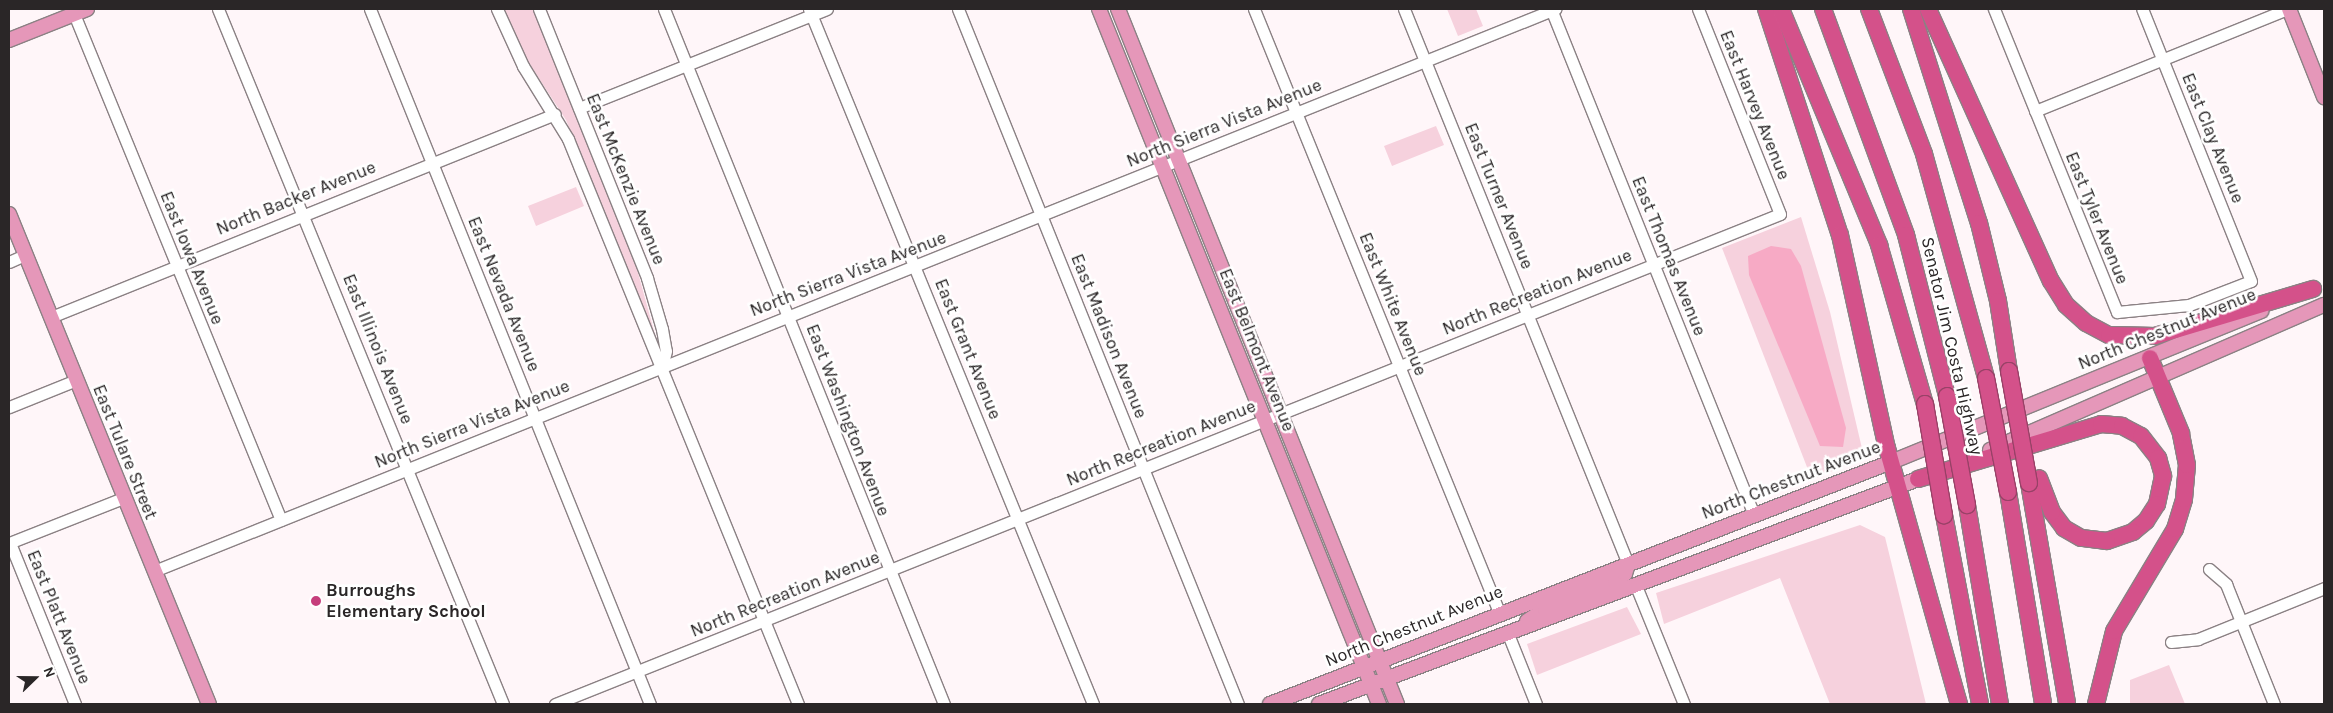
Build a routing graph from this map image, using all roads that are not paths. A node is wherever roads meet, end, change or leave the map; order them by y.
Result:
1 (87, 9) edge
2 (218, 9) edge
3 (370, 9) edge
4 (497, 9) edge
5 (539, 9) edge
6 (664, 9) edge
7 (827, 9) edge
8 (958, 9) edge
9 (1100, 9) edge
10 (1118, 9) edge
11 (1254, 9) edge
12 (1404, 9) edge
13 (1552, 9) edge
14 (1698, 9) edge
15 (1766, 9) edge
16 (1780, 9) edge
17 (1823, 9) edge
18 (1869, 9) edge
19 (1911, 9) edge
20 (1928, 9) edge
21 (1994, 9) edge
22 (2142, 9) edge
23 (2288, 9) edge
24 (73, 12) edge
25 (810, 12) edge
26 (9, 40) edge
27 (2162, 59) junction
28 (1426, 62) junction
29 (687, 66) junction
30 (2324, 97) edge
31 (579, 108) junction
32 (2035, 111) junction
33 (555, 114) junction
34 (1296, 114) junction
35 (1178, 159) junction
36 (432, 163) junction
37 (1163, 166) junction
38 (9, 214) edge
39 (304, 214) junction
40 (1780, 214) joint
41 (1042, 216) junction
42 (25, 255) junction
43 (9, 262) edge
44 (1653, 264) junction
45 (176, 265) junction
46 (915, 265) junction
47 (2251, 281) joint
48 (2319, 287) edge
49 (2324, 304) edge
50 (789, 315) junction
51 (1527, 315) junction
52 (51, 317) junction
53 (2150, 358) junction
54 (662, 366) junction
55 (1399, 366) junction
56 (2159, 379) junction
57 (76, 380) junction
58 (9, 408) edge
59 (1281, 414) junction
60 (535, 417) junction
61 (1265, 421) junction
62 (1891, 462) junction
63 (407, 468) junction
64 (1144, 470) junction
65 (1918, 479) junction
66 (2034, 481) junction
67 (1898, 487) junction
68 (123, 498) junction
69 (1754, 515) junction
70 (1018, 518) junction
71 (281, 520) junction
72 (9, 543) edge
73 (1628, 564) junction
74 (2209, 569) dead end
75 (154, 571) junction
76 (888, 573) junction
77 (1636, 586) junction
78 (2324, 588) edge
79 (1499, 612) junction
80 (764, 622) junction
81 (2241, 622) junction
82 (1508, 634) junction
83 (2171, 642) dead end
84 (1380, 660) junction
85 (1364, 666) junction
86 (636, 672) junction
87 (1387, 679) junction
88 (1372, 685) junction
89 (75, 704) edge
90 (209, 704) edge
91 (503, 704) edge
92 (555, 704) edge
93 (650, 704) edge
94 (798, 704) edge
95 (944, 704) edge
96 (1093, 704) edge
97 (1238, 704) edge
98 (1270, 704) edge
99 (1319, 704) edge
100 (1380, 704) edge
101 (1397, 704) edge
102 (1536, 704) edge
103 (1684, 704) edge
104 (1960, 704) edge
105 (1980, 704) edge
106 (2000, 704) edge
107 (2043, 704) edge
108 (2067, 704) edge
109 (2096, 704) edge
110 (2274, 704) edge

1 - 24 main road
2 - 39 street, East Illinois Avenue
3 - 36 street, East Nevada Avenue
4 - 33 street
5 - 31 street, East McKenzie Avenue
6 - 29 street, East Washington Avenue
7 - 25 street
8 - 41 street, East Madison Avenue
9 - 37 main road, East Belmont Avenue
10 - 35 main road, East Belmont Avenue
11 - 34 street, East White Avenue
12 - 28 street, East Turner Avenue
13 - 28 street, North Sierra Vista Avenue
13 - 44 street, East Thomas Avenue
14 - 40 street, East Harvey Avenue
15 - 62 highway
16 - 105 highway, bridge
17 - 106 highway, Senator Jim Costa Highway, bridge
18 - 107 highway, Senator Jim Costa Highway, bridge
19 - 66 highway, bridge
20 - 48 highway
21 - 32 street, East Tyler Avenue
22 - 27 street, East Clay Avenue
23 - 27 street
23 - 30 main road
24 - 26 main road
24 - 45 street, East Iowa Avenue
25 - 29 street
25 - 46 street, East Grant Avenue
27 - 32 street
27 - 47 street, East Clay Avenue
28 - 34 street, North Sierra Vista Avenue
28 - 51 street, East Turner Avenue
29 - 31 street
29 - 50 street, East Washington Avenue
31 - 54 street, East McKenzie Avenue
32 - 47 street, East Tyler Avenue
33 - 36 street, North Backer Avenue
33 - 54 street
34 - 35 street, North Sierra Vista Avenue
34 - 55 street, East White Avenue
35 - 37 street, North Sierra Vista Avenue
35 - 59 main road, East Belmont Avenue
36 - 39 street, North Backer Avenue
36 - 60 street, East Nevada Avenue
37 - 41 street, North Sierra Vista Avenue
37 - 61 main road, East Belmont Avenue
38 - 42 main road, East Tulare Street
39 - 45 street, North Backer Avenue
39 - 63 street, East Illinois Avenue
40 - 44 street, North Recreation Avenue
41 - 46 street, North Sierra Vista Avenue
41 - 64 street, East Madison Avenue
42 - 43 street
42 - 52 main road, East Tulare Street
44 - 51 street, North Recreation Avenue
44 - 69 street, East Thomas Avenue
45 - 52 street, North Backer Avenue
45 - 71 street, East Iowa Avenue
46 - 50 street, North Sierra Vista Avenue
46 - 70 street, East Grant Avenue
48 - 53 main road, North Chestnut Avenue
49 - 56 main road
50 - 54 street, North Sierra Vista Avenue
50 - 76 street, East Washington Avenue
51 - 55 street, North Recreation Avenue
51 - 73 street, East Turner Avenue
52 - 57 main road, East Tulare Street
53 - 56 highway
53 - 62 main road, North Chestnut Avenue
54 - 60 street, North Sierra Vista Avenue
54 - 80 street
55 - 59 street, North Recreation Avenue
55 - 79 street, East White Avenue
56 - 65 main road
56 - 109 highway
57 - 58 street
57 - 68 main road, East Tulare Street
59 - 61 street, North Recreation Avenue
59 - 84 main road, East Belmont Avenue
60 - 63 street, North Sierra Vista Avenue
60 - 86 street, East Nevada Avenue
61 - 64 street, North Recreation Avenue
61 - 85 main road, East Belmont Avenue
62 - 67 highway
62 - 69 main road, North Chestnut Avenue
63 - 71 street, North Sierra Vista Avenue
63 - 91 street, East Illinois Avenue
64 - 70 street, North Recreation Avenue
64 - 97 street, East Madison Avenue
65 - 66 highway
65 - 67 main road
66 - 108 highway
67 - 77 main road
67 - 104 highway
68 - 72 street
68 - 75 main road, East Tulare Street
69 - 73 main road, North Chestnut Avenue
70 - 76 street, North Recreation Avenue
70 - 96 street, East Grant Avenue
71 - 75 street, North Sierra Vista Avenue
72 - 89 street, East Platt Avenue
73 - 79 main road, North Chestnut Avenue
73 - 82 main road
74 - 81 street
75 - 90 main road, East Tulare Street
76 - 80 street, North Recreation Avenue
76 - 95 street, East Washington Avenue
77 - 82 main road
77 - 103 street
78 - 81 street
79 - 84 main road, North Chestnut Avenue
80 - 86 street, North Recreation Avenue
80 - 94 street
81 - 83 street
81 - 110 street
82 - 87 main road
82 - 102 street
84 - 85 main road, North Chestnut Avenue
84 - 87 main road, East Belmont Avenue
85 - 88 main road, East Belmont Avenue
85 - 98 main road, North Chestnut Avenue
86 - 92 street, North Recreation Avenue
86 - 93 street, East Nevada Avenue
87 - 88 main road
87 - 101 main road, East Belmont Avenue
88 - 99 main road
88 - 100 main road, East Belmont Avenue

